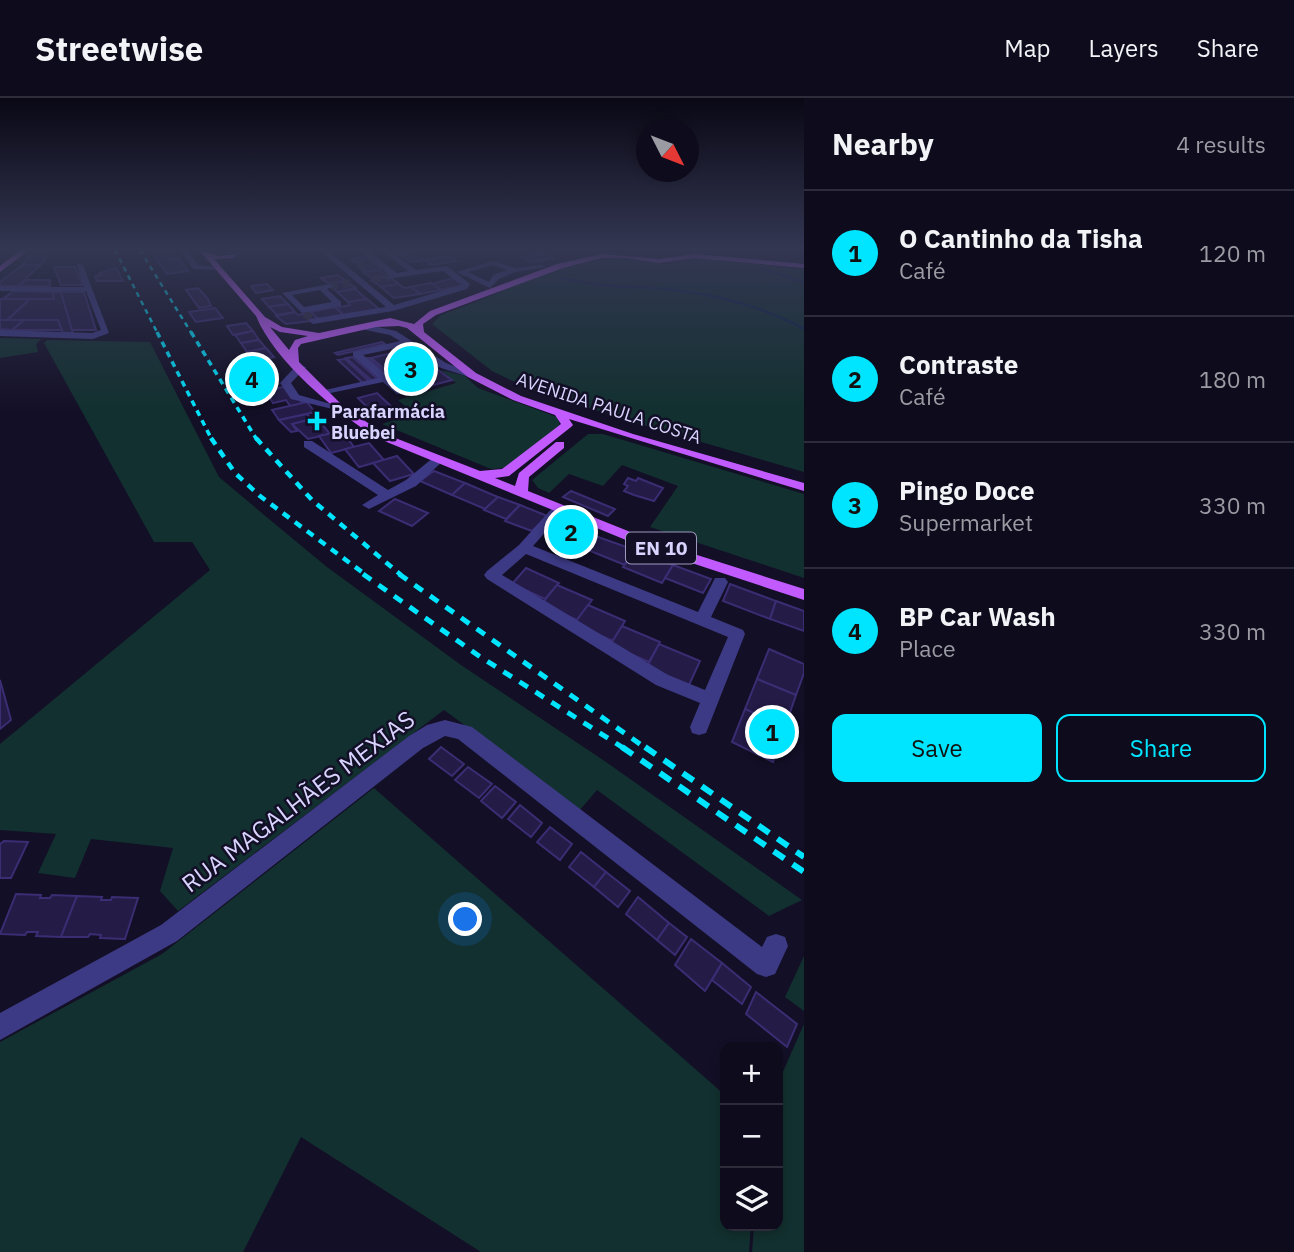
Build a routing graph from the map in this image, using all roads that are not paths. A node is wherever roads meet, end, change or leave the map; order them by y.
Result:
1 (95, 304) edge
2 (249, 304) edge
3 (296, 304) edge
4 (338, 304) tunnel mouth
5 (388, 304) edge
6 (407, 304) edge
7 (438, 304) edge
8 (464, 304) edge
9 (393, 308) junction
10 (303, 311) joint
11 (262, 319) junction
12 (314, 321) dead end
13 (379, 324) junction
14 (364, 327) junction
15 (419, 332) junction
16 (0, 333) edge
17 (327, 333) junction
18 (410, 342) junction
19 (298, 364) junction
20 (471, 375) junction
21 (385, 379) junction
22 (401, 392) dead end
23 (325, 393) junction
24 (341, 410) junction
25 (559, 412) junction
26 (604, 428) junction
27 (309, 444) dead end
28 (438, 460) junction
29 (478, 475) junction
30 (804, 487) edge
31 (522, 494) junction
32 (387, 495) junction
33 (369, 505) dead end
34 (559, 509) junction
35 (524, 548) junction
36 (720, 582) dead end
37 (804, 595) edge
38 (702, 619) junction
39 (710, 700) junction
40 (699, 727) dead end
41 (776, 946) dead end
42 (0, 1027) edge

1 - 16 street
2 - 11 main road
3 - 10 street
4 - 10 street
5 - 9 street
6 - 9 street
7 - 13 main road
8 - 15 main road
9 - 12 street
11 - 17 main road
11 - 19 main road
13 - 14 main road
13 - 15 main road
14 - 17 main road
14 - 18 street
15 - 20 main road, AVENIDA PAULA COSTA
17 - 19 main road
18 - 20 street
18 - 21 street
19 - 23 main road, EN 10
19 - 24 street
20 - 25 main road, AVENIDA PAULA COSTA
21 - 22 street
21 - 23 street
23 - 24 main road, EN 10
24 - 28 main road, EN 10
25 - 26 main road, AVENIDA PAULA COSTA
25 - 29 main road
26 - 30 main road, AVENIDA PAULA COSTA
26 - 31 main road
27 - 32 street
28 - 29 main road, EN 10
28 - 32 street
29 - 31 main road, EN 10
31 - 34 main road, EN 10
32 - 33 street
34 - 35 street
34 - 37 main road, EN 10
35 - 38 street
35 - 39 street
36 - 38 street
38 - 39 street
39 - 40 street
41 - 42 street, RUA MAGALHÃES MEXIAS

